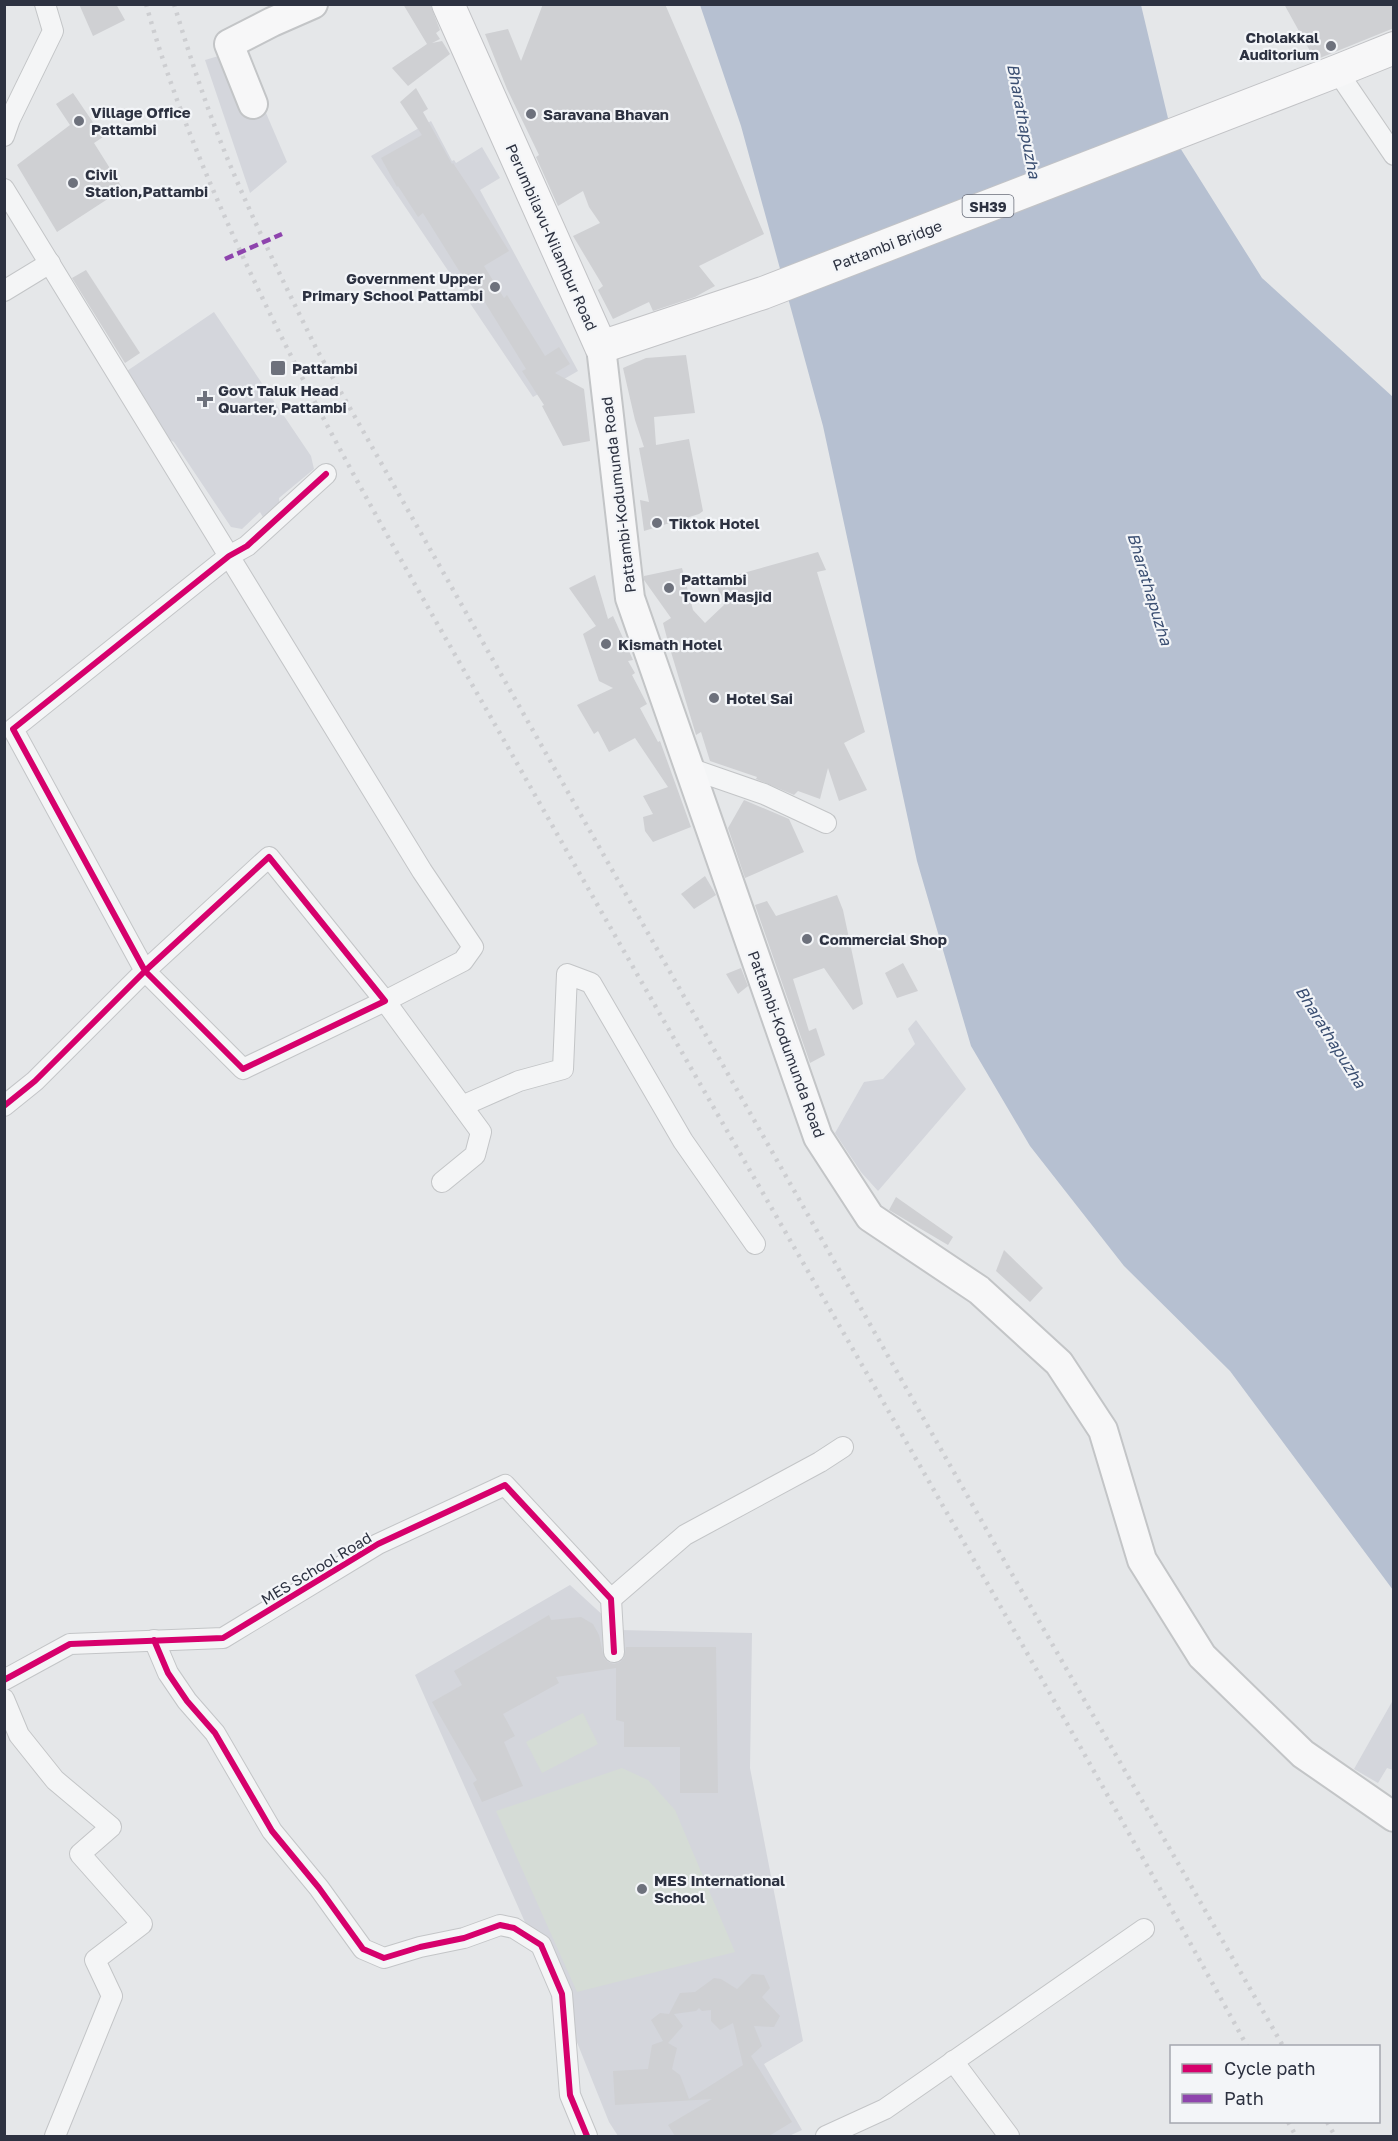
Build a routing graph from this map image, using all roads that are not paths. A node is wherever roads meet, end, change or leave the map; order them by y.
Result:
1 (45, 4) edge
2 (313, 4) edge
3 (448, 4) edge
4 (1394, 48) edge
5 (1337, 71) junction
6 (254, 104) dead end
7 (4, 136) edge
8 (1394, 155) edge
9 (4, 189) edge
10 (50, 263) junction
11 (4, 291) edge
12 (764, 293) joint
13 (601, 347) junction
14 (326, 474) dead end
15 (229, 555) junction
16 (689, 768) junction
17 (826, 823) dead end
18 (145, 971) junction
19 (385, 1002) junction
20 (4, 1106) edge
21 (462, 1106) junction
22 (442, 1182) dead end
23 (755, 1244) dead end
24 (843, 1447) dead end
25 (611, 1599) junction
26 (154, 1640) junction
27 (614, 1652) dead end
28 (4, 1680) edge
29 (4, 1699) edge
30 (1394, 1817) edge
31 (1144, 1929) dead end
32 (953, 2061) junction
33 (55, 2136) edge
34 (587, 2136) edge
35 (826, 2136) edge
36 (1010, 2136) edge

1 - 7 street
2 - 6 main road
3 - 13 main road, Perumbilavu-Nilambur Road
4 - 5 main road, SH39
5 - 8 street
5 - 12 main road, Pattambi Bridge / SH39
9 - 10 street
10 - 11 street
10 - 15 street
12 - 13 main road, Perumbilavu-Nilambur Road / SH39
13 - 16 main road, Pattambi-Kodumunda Road
14 - 15 street
15 - 18 street
15 - 19 street
16 - 17 street
16 - 30 main road, Pattambi-Kodumunda Road
18 - 19 street
18 - 19 street
18 - 20 street
19 - 21 street
21 - 22 street
21 - 23 street
24 - 25 street
25 - 26 street, MES School Road
25 - 27 street
26 - 28 street, MES School Road
26 - 34 street
29 - 33 street
31 - 32 street
32 - 35 street
32 - 36 street

